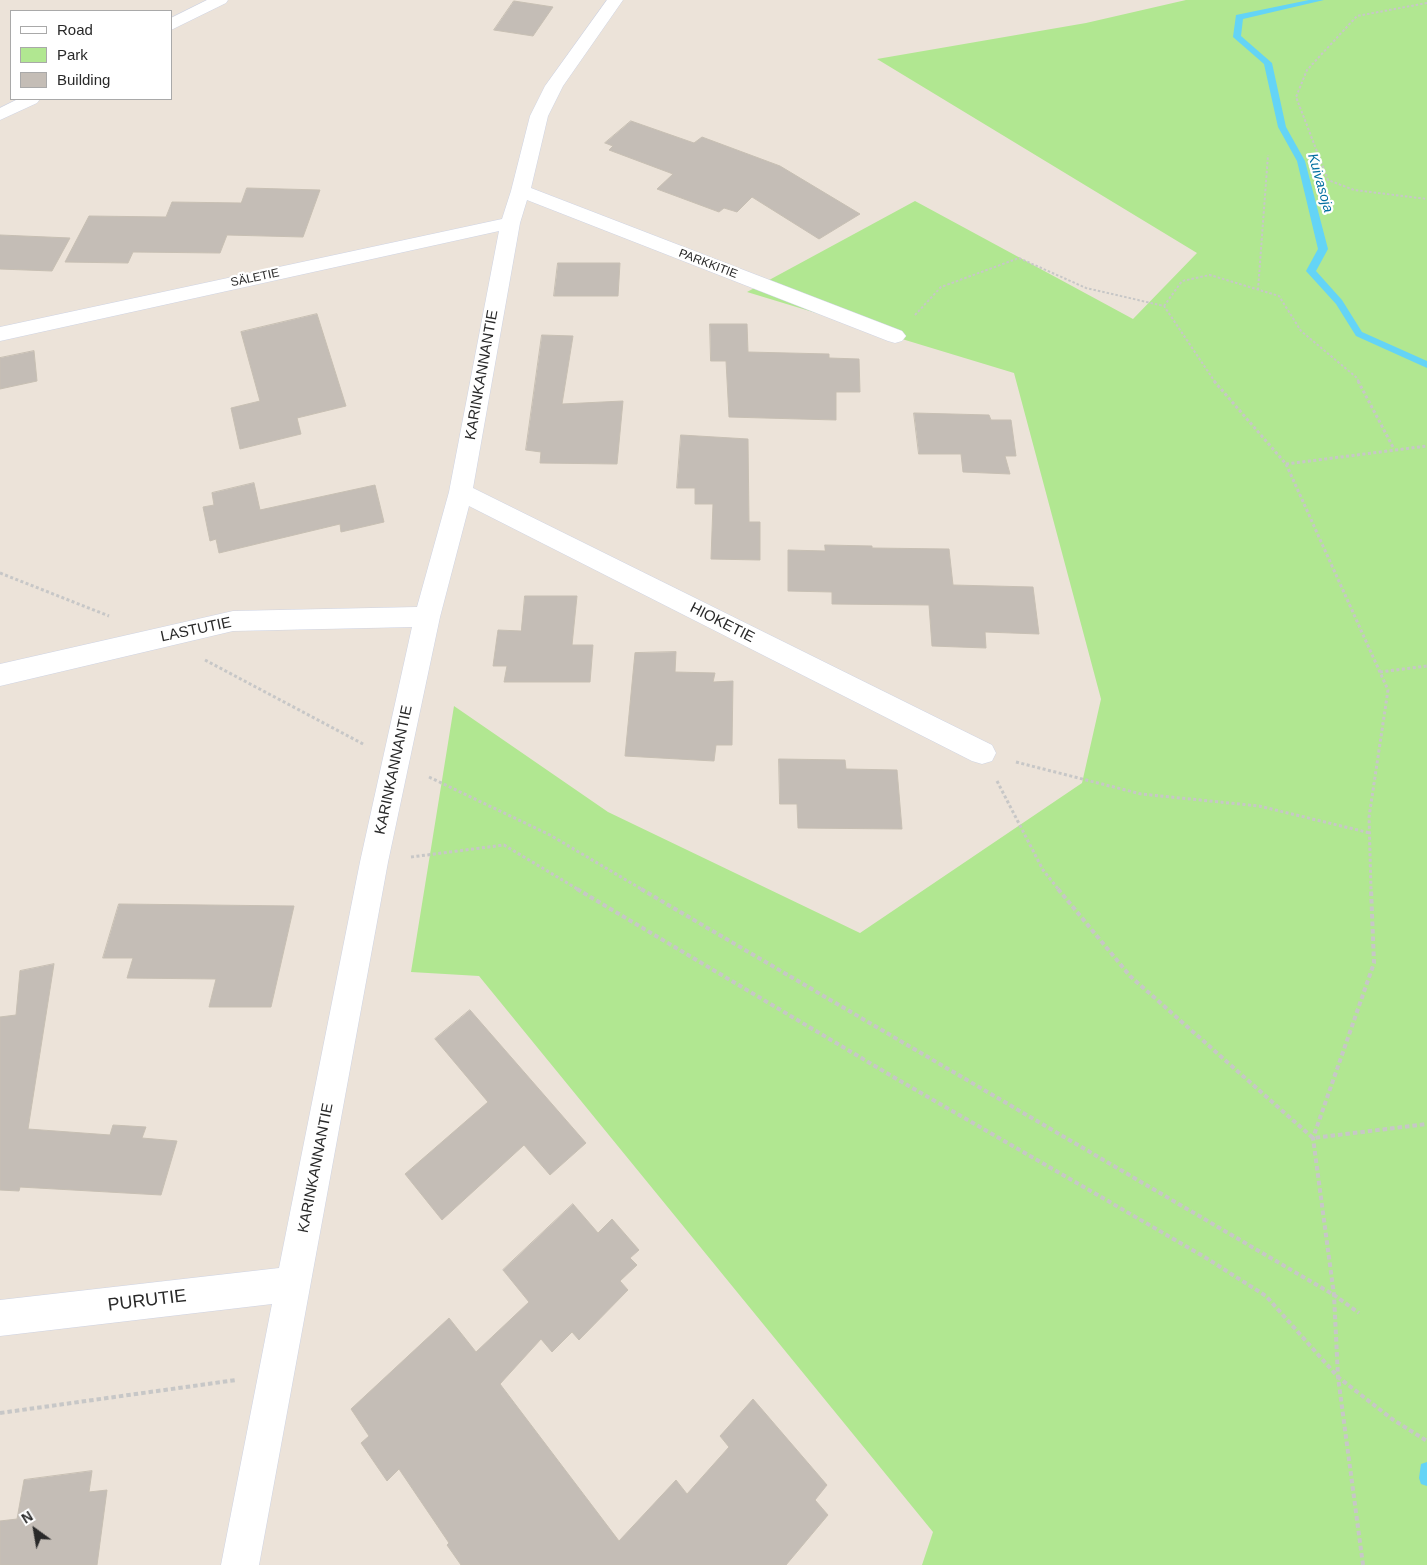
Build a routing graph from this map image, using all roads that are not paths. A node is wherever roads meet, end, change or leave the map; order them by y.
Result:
1 (220, 0) edge
2 (615, 0) edge
3 (172, 24) edge
4 (29, 100) edge
5 (0, 115) edge
6 (521, 191) junction
7 (510, 222) junction
8 (0, 334) edge
9 (895, 336) road end
10 (461, 492) junction
11 (427, 617) junction
12 (0, 675) edge
13 (982, 753) road end
14 (294, 1284) junction
15 (0, 1318) edge
16 (240, 1565) edge

1 - 3 street
2 - 6 street, KARINKANNANTIE
4 - 5 street
6 - 7 street, KARINKANNANTIE
6 - 9 street, PARKKITIE
7 - 8 street, SÄLETIE
7 - 10 street, KARINKANNANTIE
10 - 11 street, KARINKANNANTIE
10 - 13 street, HIOKETIE
11 - 12 street, LASTUTIE
11 - 14 street, KARINKANNANTIE
14 - 15 street, PURUTIE
14 - 16 street, KARINKANNANTIE

